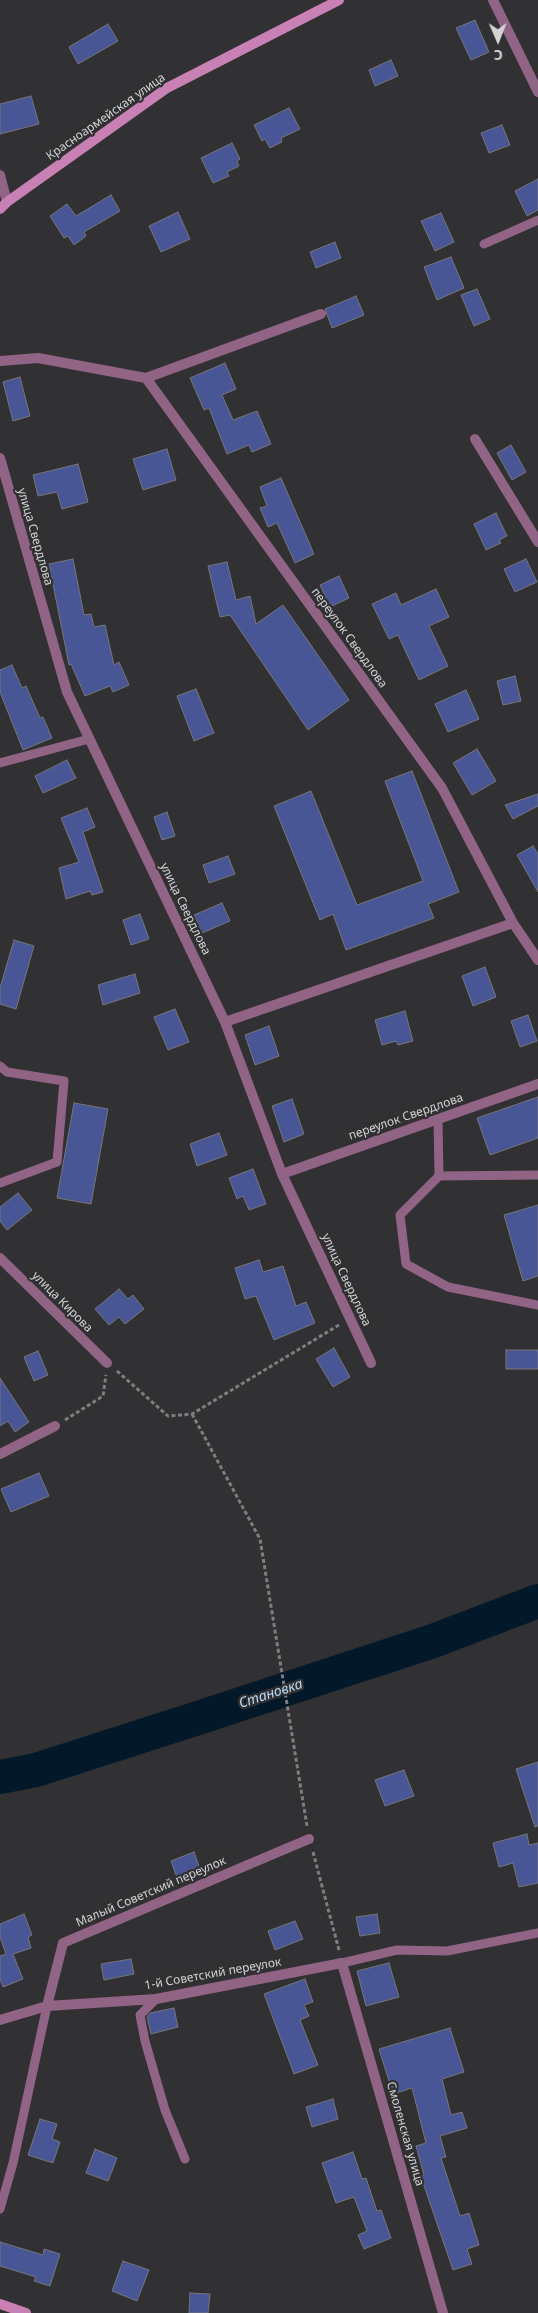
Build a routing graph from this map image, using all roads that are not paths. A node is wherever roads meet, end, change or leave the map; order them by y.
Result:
1 (339, 0) edge
2 (493, 0) edge
3 (538, 92) edge
4 (0, 176) edge
5 (3, 205) edge
6 (538, 220) edge
7 (484, 244) dead end
8 (321, 314) dead end
9 (0, 361) edge
10 (146, 378) junction
11 (475, 439) dead end
12 (0, 458) edge
13 (538, 542) edge
14 (89, 739) junction
15 (0, 763) edge
16 (513, 923) junction
17 (538, 960) edge
18 (225, 1022) junction
19 (0, 1066) edge
20 (538, 1084) edge
21 (438, 1119) junction
22 (282, 1174) junction
23 (538, 1175) edge
24 (438, 1176) junction
25 (0, 1182) edge
26 (0, 1258) edge
27 (538, 1305) edge
28 (371, 1363) dead end
29 (108, 1364) road end
30 (55, 1426) road end
31 (0, 1454) edge
32 (309, 1839) road end
33 (538, 1933) edge
34 (342, 1963) junction
35 (156, 2000) junction
36 (46, 2006) junction
37 (0, 2020) edge
38 (185, 2159) dead end
39 (0, 2209) edge
40 (0, 2304) edge
41 (26, 2313) edge
42 (444, 2313) edge

1 - 5 main road, Красноармейская улица
2 - 3 street
4 - 5 street
6 - 7 lane
8 - 10 street
9 - 10 street
10 - 16 street, переулок Свердлова
11 - 13 street
12 - 14 street, улица Свердлова
14 - 15 lane
14 - 18 street, улица Свердлова
16 - 17 street, переулок Свердлова
16 - 18 street
18 - 22 street, улица Свердлова
19 - 25 lane
20 - 21 street, переулок Свердлова
21 - 22 street, переулок Свердлова
21 - 24 lane
22 - 28 street, улица Свердлова
23 - 24 lane
24 - 27 lane
26 - 29 street, улица Кирова
30 - 31 street
32 - 36 street, Малый Советский переулок
33 - 34 lane
34 - 35 street, 1-й Советский переулок
34 - 42 street, Смоленская улица
35 - 36 street, 1-й Советский переулок
35 - 38 lane
36 - 37 street, 1-й Советский переулок
36 - 39 lane
40 - 41 main road

